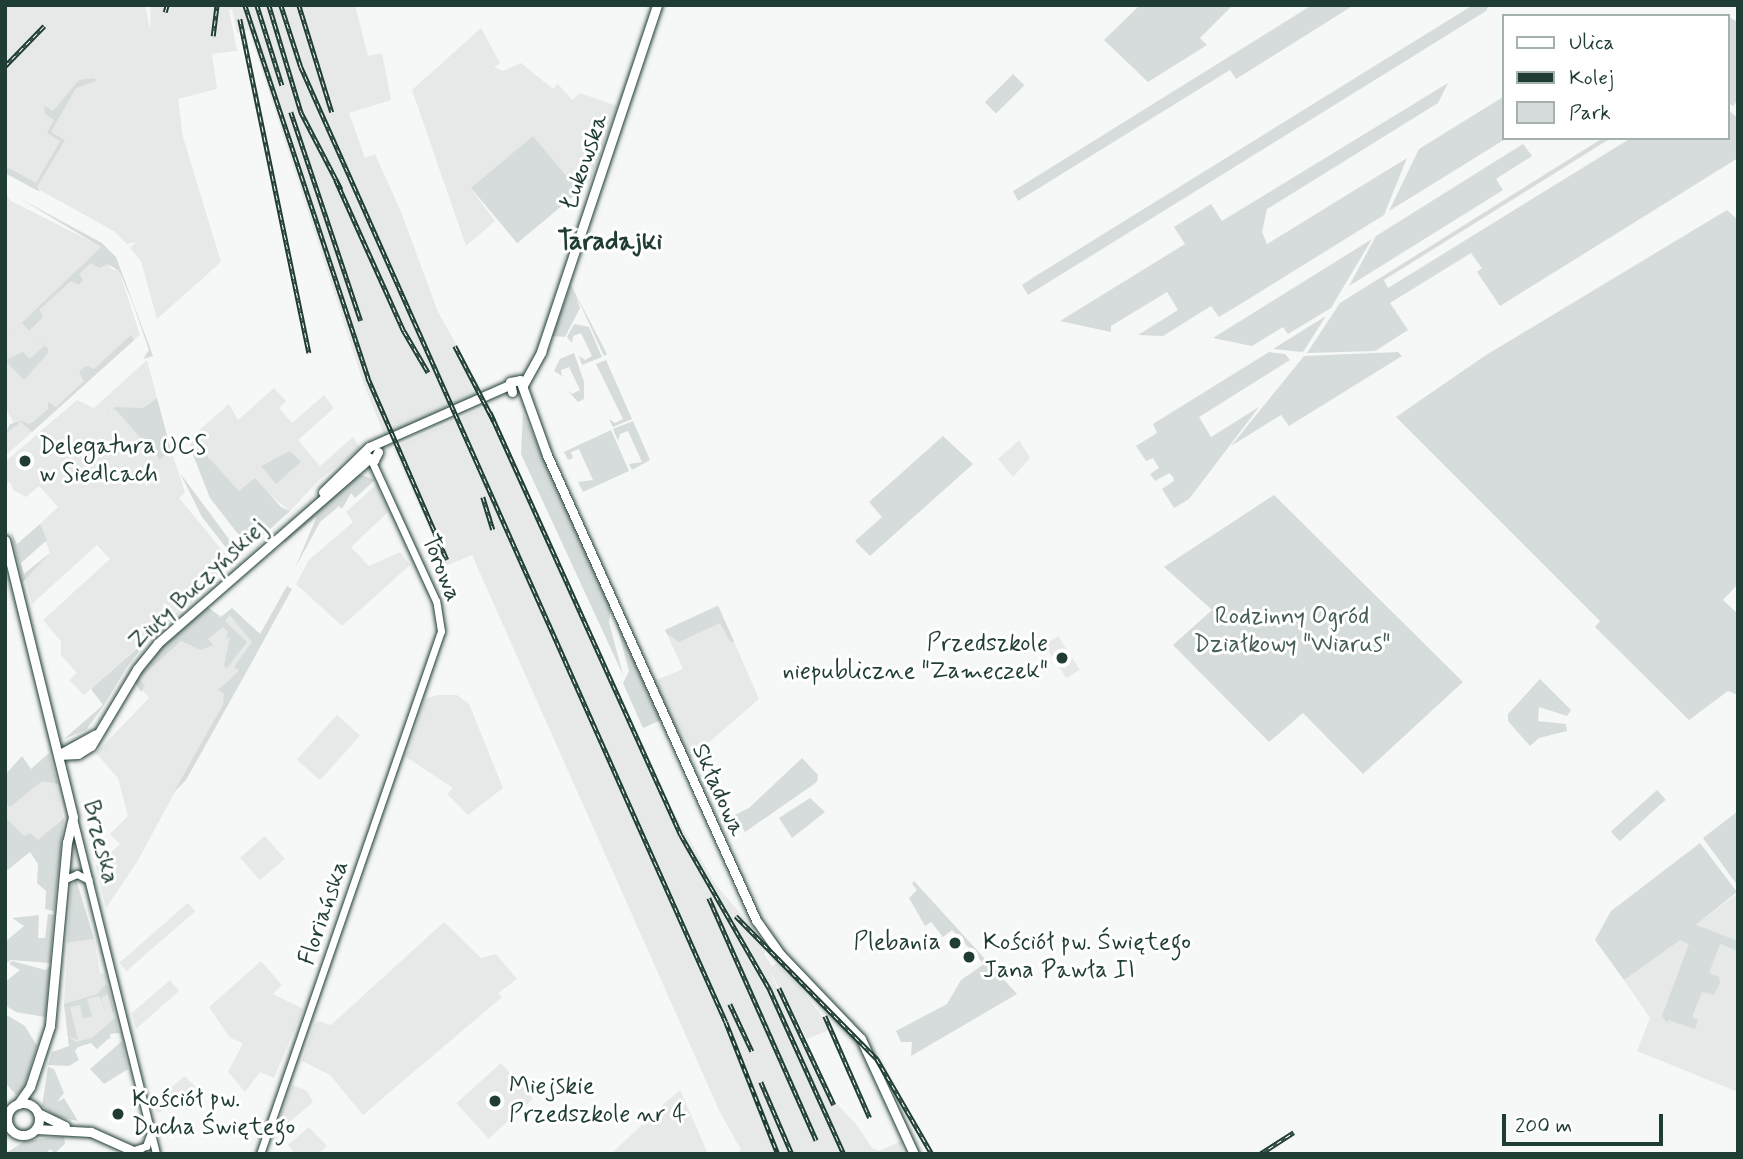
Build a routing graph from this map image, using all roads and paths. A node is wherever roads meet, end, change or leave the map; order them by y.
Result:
1 (657, 5) edge
2 (517, 387) junction
3 (372, 455) junction
4 (359, 469) junction
5 (379, 473) junction
6 (308, 509) junction
7 (5, 540) edge
8 (424, 684) joint
9 (58, 755) junction
10 (73, 817) junction
11 (63, 880) junction
12 (89, 880) junction
13 (40, 1062) junction
14 (18, 1104) junction
15 (36, 1111) junction
16 (6, 1125) edge
17 (36, 1129) junction
18 (74, 1129) junction
19 (151, 1131) junction
20 (18, 1135) junction
21 (5, 1140) edge
22 (137, 1152) edge
23 (156, 1154) edge
24 (260, 1154) edge
25 (914, 1154) edge

1 - 2 main road, Łukowska
2 - 3 main road, Łukowska
2 - 25 main road, Składowa
3 - 4 main road, Ziuty Buczyńskiej
3 - 5 street, Torowa
3 - 6 main road, Ziuty Buczyńskiej
4 - 5 street
4 - 6 main road, Ziuty Buczyńskiej
5 - 8 street, Torowa
6 - 9 main road, Ziuty Buczyńskiej
7 - 9 main road, Brzeska
8 - 24 street, Floriańska
9 - 10 main road, Brzeska
10 - 11 main road
10 - 12 street, Brzeska
11 - 12 street
11 - 13 main road
12 - 19 street, Brzeska
13 - 14 main road
13 - 15 main road
14 - 15 main road
14 - 16 main road
15 - 17 main road
15 - 18 main road
16 - 20 main road
17 - 18 main road
17 - 20 main road
18 - 22 main road
19 - 22 street
19 - 23 street, Brzeska
20 - 21 main road

